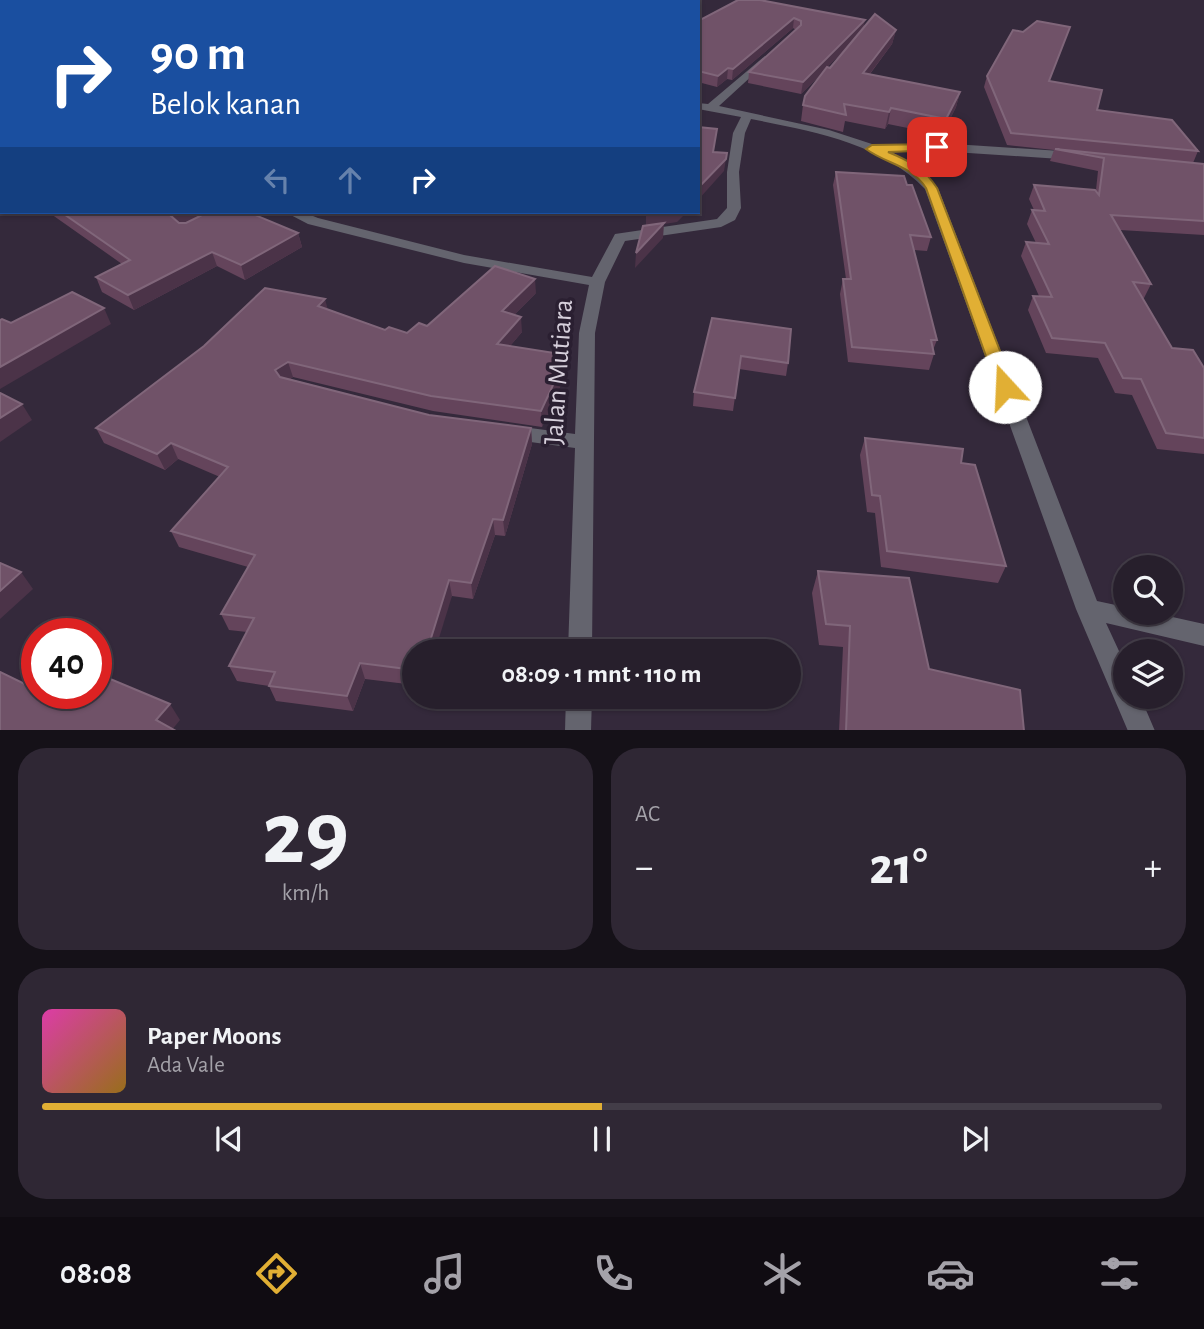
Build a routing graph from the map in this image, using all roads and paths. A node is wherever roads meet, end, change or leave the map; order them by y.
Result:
1 (772, 52) edge
2 (704, 107) edge
3 (747, 116) junction
4 (872, 149) junction
5 (1087, 158) edge
6 (297, 214) edge
7 (597, 282) junction
8 (492, 429) edge
9 (585, 442) junction
10 (1088, 609) junction
11 (1204, 635) edge
12 (580, 639) edge
13 (1113, 665) edge
14 (579, 709) edge
15 (1133, 709) edge
16 (578, 730) edge
17 (1142, 730) edge

1 - 2 street
2 - 3 street
3 - 4 street
3 - 7 street, Jalan Mutiara
4 - 5 street
4 - 10 street
6 - 7 street
7 - 9 street, Jalan Mutiara
8 - 9 street
9 - 12 street, Jalan Mutiara
10 - 11 street
10 - 13 street
14 - 16 street
15 - 17 street

